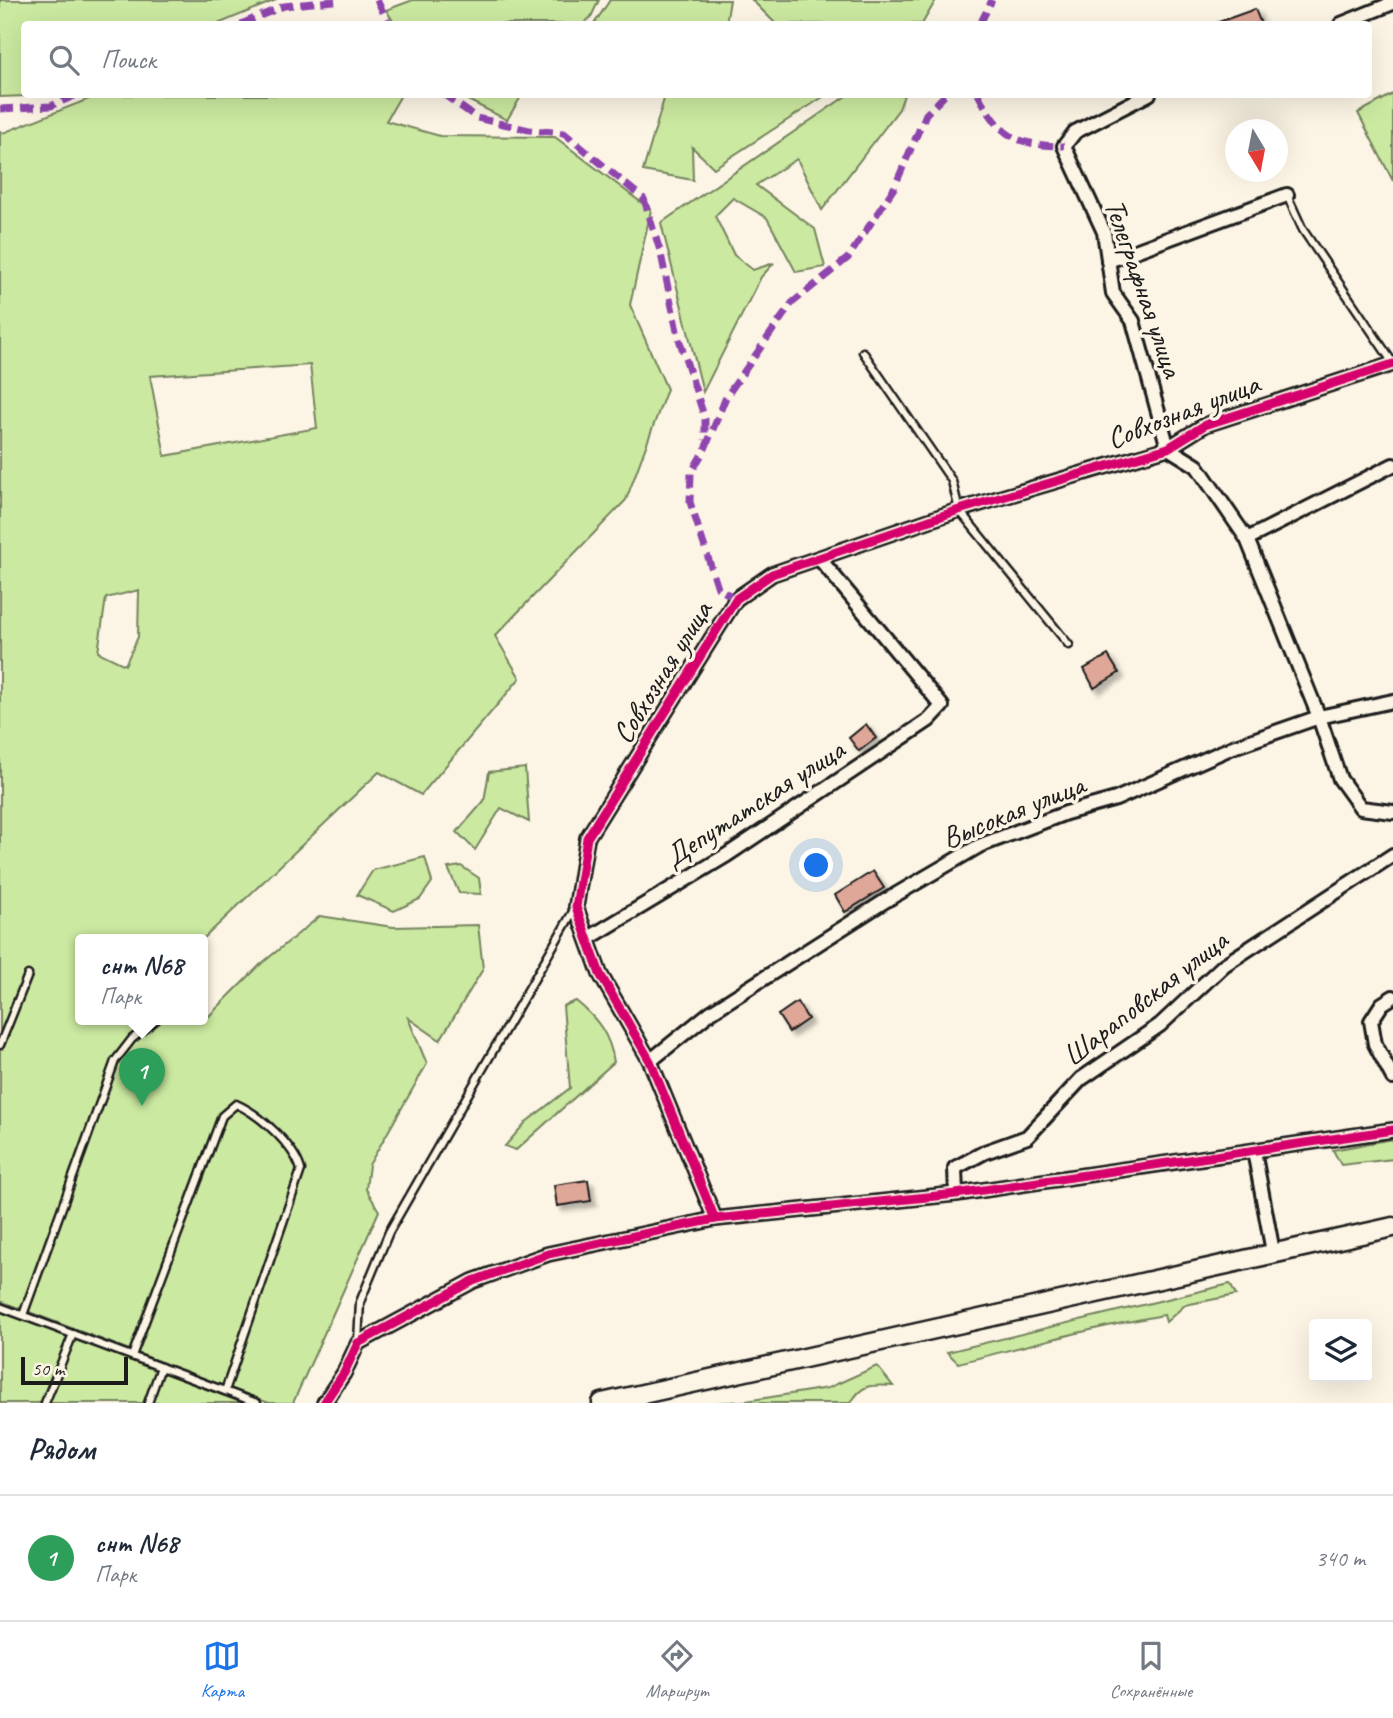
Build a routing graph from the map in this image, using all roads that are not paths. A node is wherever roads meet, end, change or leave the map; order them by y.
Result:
1 (1393, 4) edge
2 (1348, 21) edge
3 (1141, 98) edge
4 (1287, 195) joint
5 (1108, 261) junction
6 (863, 352) dead end
7 (1393, 363) edge
8 (1168, 448) junction
9 (1393, 465) edge
10 (959, 510) junction
11 (1247, 539) junction
12 (819, 558) junction
13 (1069, 645) dead end
14 (1393, 701) edge
15 (1319, 717) junction
16 (1393, 812) edge
17 (1393, 855) edge
18 (576, 906) junction
19 (589, 938) junction
20 (28, 975) dead end
21 (1393, 997) edge
22 (150, 1025) edge
23 (0, 1045) edge
24 (650, 1061) junction
25 (1393, 1078) edge
26 (1393, 1130) edge
27 (1254, 1151) junction
28 (956, 1194) junction
29 (715, 1219) junction
30 (1393, 1227) edge
31 (1273, 1252) junction
32 (0, 1307) edge
33 (23, 1315) junction
34 (73, 1334) junction
35 (358, 1343) junction
36 (132, 1356) junction
37 (161, 1367) junction
38 (225, 1391) junction
39 (45, 1403) edge
40 (148, 1403) edge
41 (257, 1403) edge
42 (324, 1403) edge
43 (602, 1403) edge

1 - 2 street
3 - 5 street, Телеграфная улица
4 - 5 street
4 - 7 lane, Совхозная улица
5 - 8 street, Телеграфная улица
6 - 10 lane
7 - 8 street, Совхозная улица
8 - 10 street, Совхозная улица
8 - 11 street
9 - 11 street
10 - 12 street, Совхозная улица
10 - 13 lane
11 - 15 street
12 - 18 street, Совхозная улица
12 - 19 street, Депутатская улица
14 - 15 street, Высокая улица
15 - 16 street
15 - 24 street, Высокая улица
17 - 28 street, Шараповская улица
18 - 19 street
18 - 35 lane
19 - 24 street
20 - 23 lane
21 - 25 street
22 - 33 lane
24 - 29 street
26 - 27 street
27 - 28 street
27 - 31 street
28 - 29 street
29 - 35 street
30 - 31 street
31 - 43 street
32 - 33 lane
33 - 34 lane
34 - 36 lane
34 - 39 lane
35 - 42 street
36 - 37 lane
36 - 38 lane
37 - 38 lane
37 - 40 lane
38 - 41 lane

